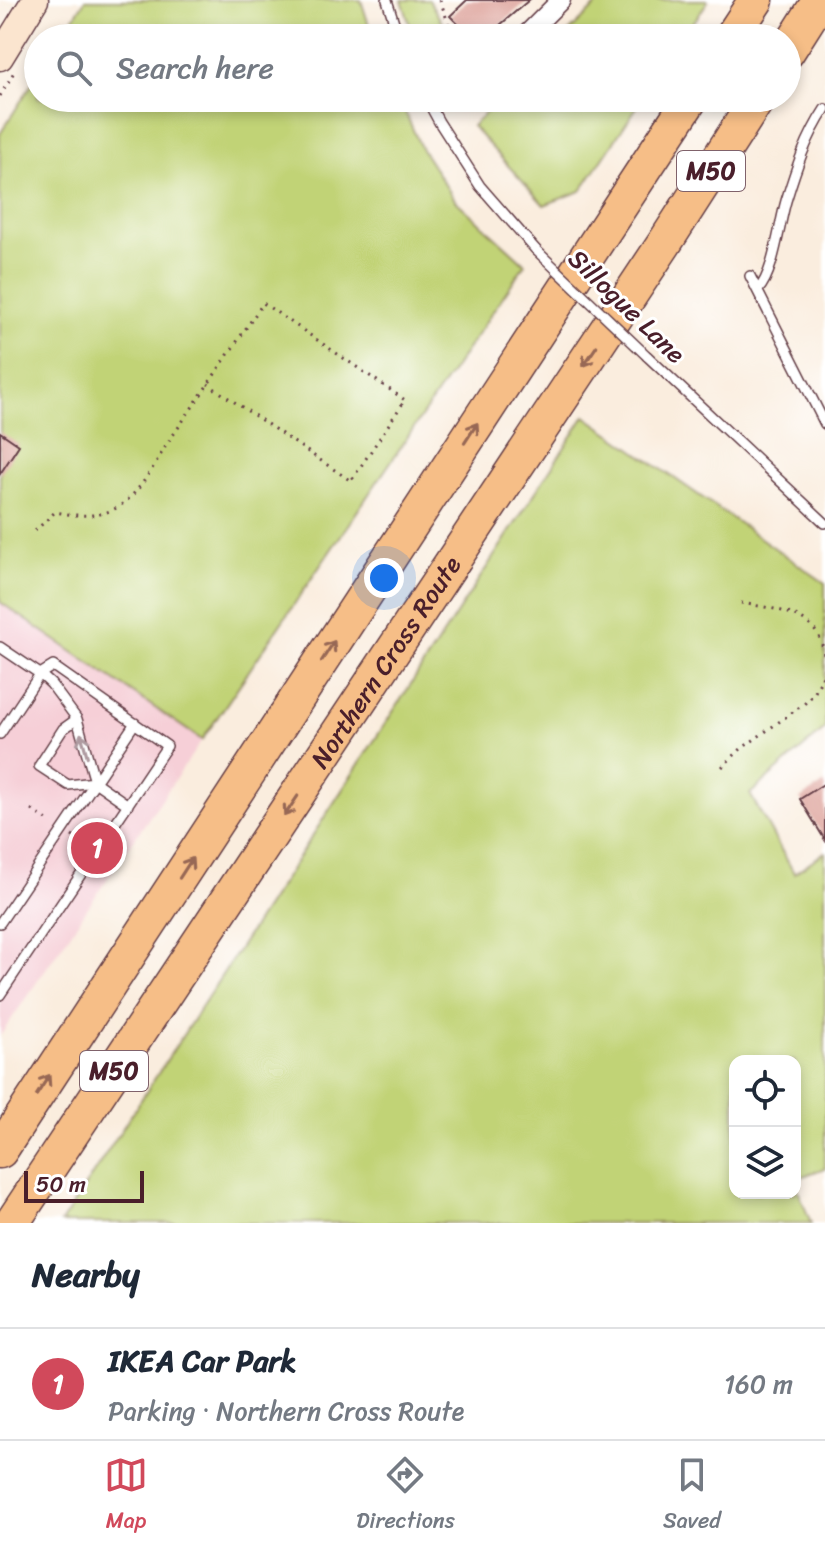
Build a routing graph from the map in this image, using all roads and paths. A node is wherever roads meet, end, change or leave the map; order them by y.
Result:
1 (35, 0) edge
2 (387, 0) edge
3 (440, 0) edge
4 (561, 0) edge
5 (756, 0) edge
6 (820, 0) edge
7 (395, 24) edge
8 (449, 24) edge
9 (537, 24) edge
10 (740, 24) edge
11 (801, 30) edge
12 (0, 57) edge
13 (825, 109) edge
14 (434, 112) edge
15 (682, 112) edge
16 (749, 112) edge
17 (750, 276) dead end
18 (758, 290) junction
19 (208, 384) junction
20 (825, 424) edge
21 (825, 521) edge
22 (35, 531) dead end
23 (741, 603) dead end
24 (0, 647) edge
25 (825, 662) edge
26 (40, 674) junction
27 (77, 719) junction
28 (135, 723) junction
29 (0, 734) edge
30 (722, 767) dead end
31 (95, 782) junction
32 (128, 805) junction
33 (217, 918) junction
34 (0, 923) edge
35 (0, 995) edge
36 (0, 1151) edge
37 (12, 1223) edge
38 (28, 1223) edge

1 - 12 main road
2 - 7 lane
3 - 8 path
4 - 9 street
5 - 10 highway
6 - 11 highway
13 - 18 lane
14 - 21 lane, Sillogue Lane, bridge
36 -> 15 highway, Northern Cross Route / M50
16 -> 33 highway, Northern Cross Route / M50
17 - 18 lane
18 - 20 lane
19 - 19 path
19 - 22 path
23 - 25 path
24 - 26 lane
25 - 30 path
26 - 27 lane
26 - 28 lane
26 - 29 lane
31 -> 27 lane
27 - 31 lane
28 - 31 lane
28 - 32 lane
31 - 32 lane
31 - 34 lane
32 - 35 lane
33 - 37 highway, Northern Cross Route / M50
33 - 38 highway

